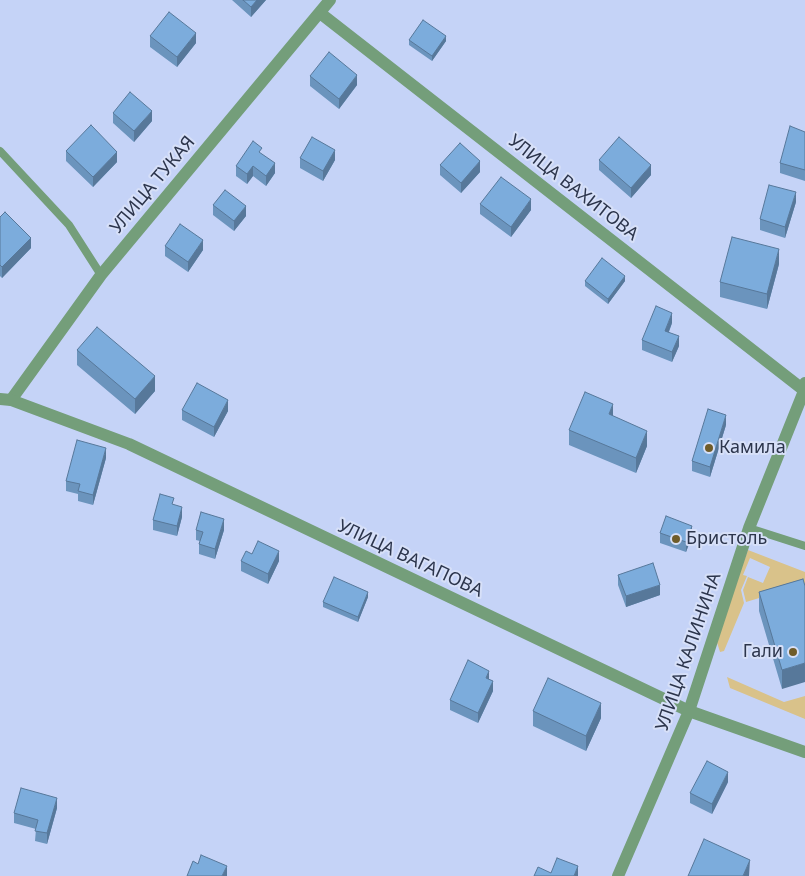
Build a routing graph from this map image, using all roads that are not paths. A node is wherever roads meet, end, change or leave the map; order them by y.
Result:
1 (330, 0) edge
2 (320, 13) junction
3 (0, 151) edge
4 (101, 274) junction
5 (805, 381) edge
6 (805, 391) edge
7 (5, 400) edge
8 (749, 528) junction
9 (805, 546) edge
10 (689, 711) junction
11 (805, 752) edge
12 (618, 876) edge

1 - 2 street, УЛИЦА ТУКАЯ
2 - 4 street, УЛИЦА ТУКАЯ
2 - 6 street, УЛИЦА ВАХИТОВА
3 - 4 lane
4 - 7 street, УЛИЦА ТУКАЯ
5 - 6 street, УЛИЦА КАЛИНИНА
6 - 8 street, УЛИЦА КАЛИНИНА
7 - 10 street, УЛИЦА ВАГАПОВА
8 - 9 lane
8 - 10 street, УЛИЦА КАЛИНИНА
10 - 11 street, УЛИЦА ВАГАПОВА
10 - 12 street, УЛИЦА КАЛИНИНА

